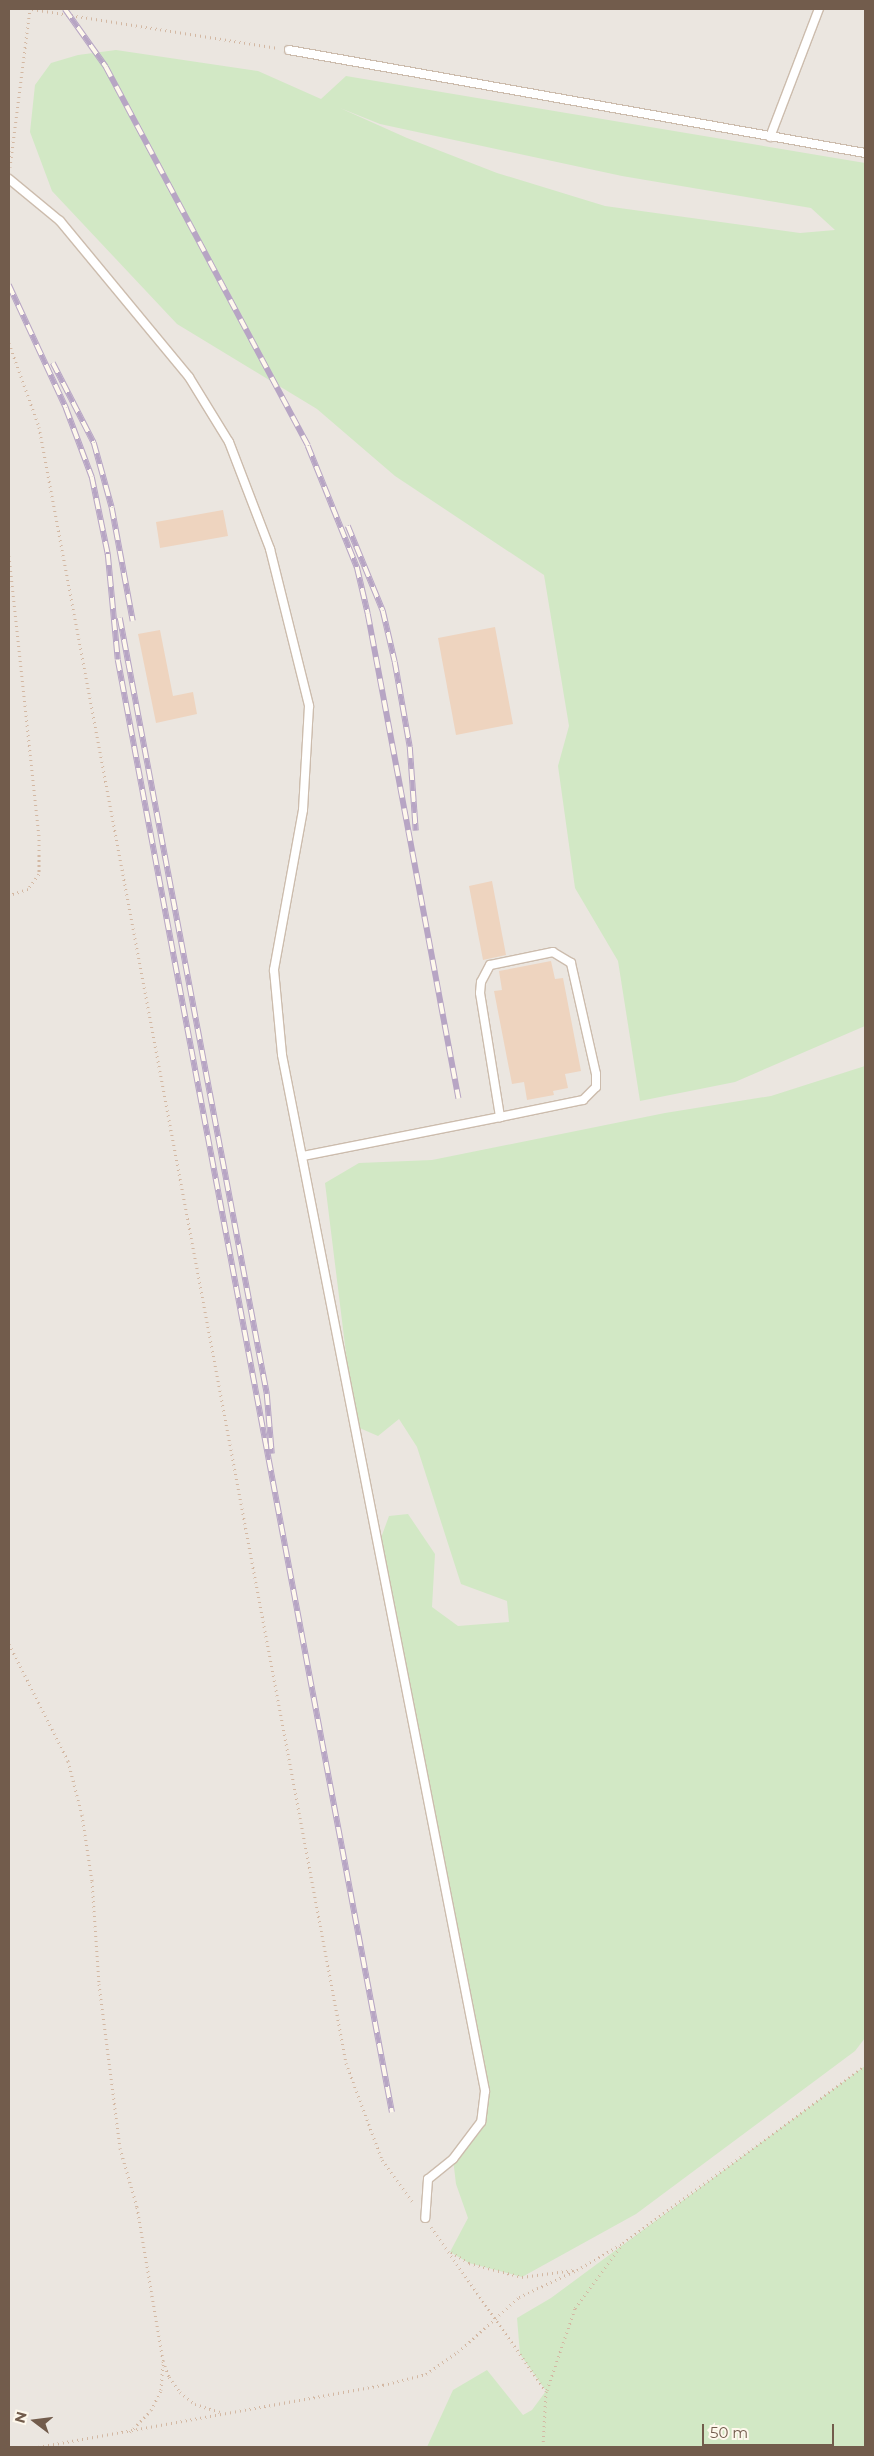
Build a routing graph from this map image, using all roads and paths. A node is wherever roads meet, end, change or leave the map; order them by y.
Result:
1 (31, 9) edge
2 (819, 9) edge
3 (289, 50) joint
4 (770, 136) junction
5 (865, 153) edge
6 (9, 177) edge
7 (9, 343) edge
8 (9, 556) edge
9 (9, 895) edge
10 (500, 1117) junction
11 (303, 1156) junction
12 (9, 1644) edge
13 (865, 2066) edge
14 (425, 2218) junction
15 (623, 2243) junction
16 (450, 2252) junction
17 (577, 2270) junction
18 (496, 2318) junction
19 (163, 2361) junction
20 (546, 2391) junction
21 (221, 2412) junction
22 (130, 2432) junction
23 (38, 2447) edge
24 (544, 2447) edge

1 - 3 path
1 - 6 path
2 - 4 lane
3 - 4 lane
4 - 5 lane
6 - 11 lane
7 - 14 path
8 - 9 path
10 - 10 lane
10 - 11 lane
11 - 14 lane
12 - 19 path
13 - 15 path
14 - 16 path
15 - 17 path
15 - 20 path
16 - 17 path
16 - 18 path
17 - 18 path
18 - 20 path
18 - 21 path
19 - 21 path
19 - 22 path
20 - 24 path
21 - 22 path
22 - 23 path

